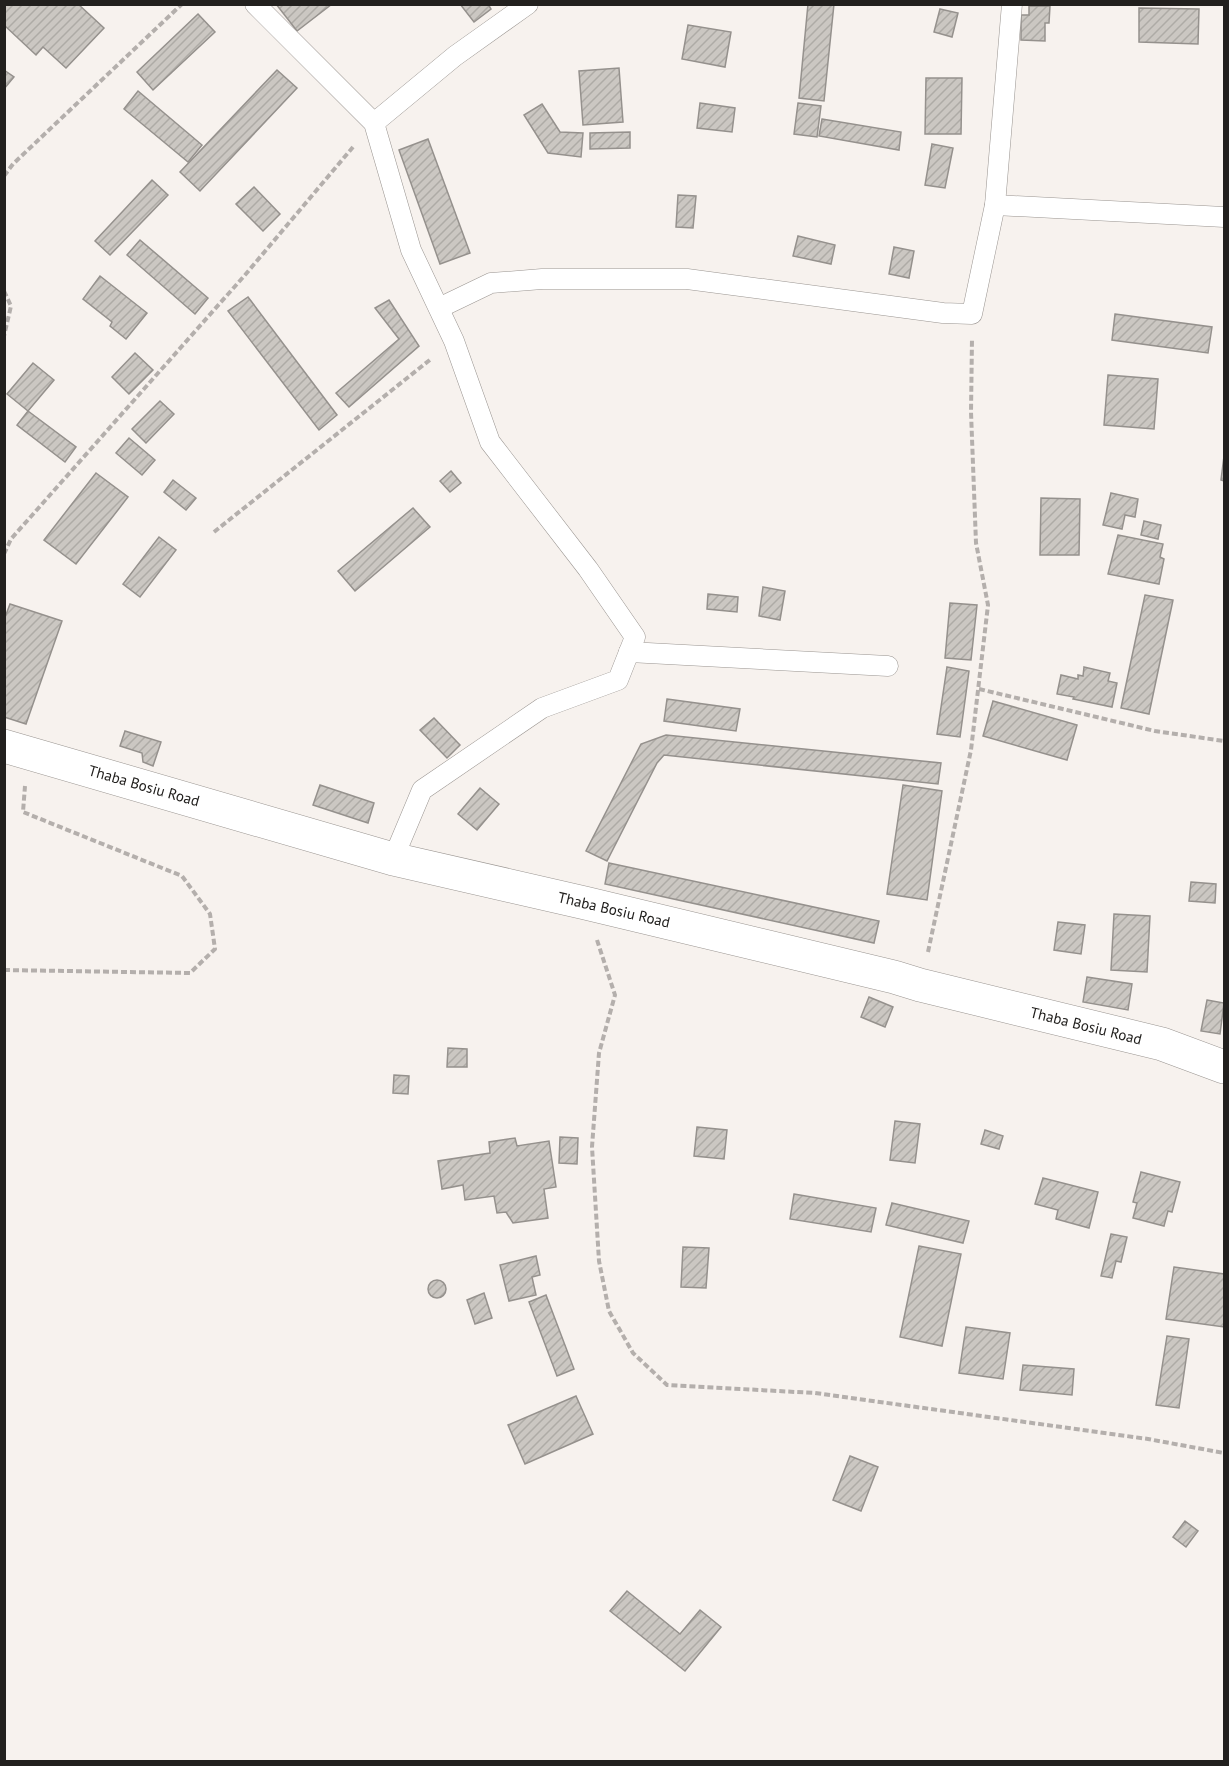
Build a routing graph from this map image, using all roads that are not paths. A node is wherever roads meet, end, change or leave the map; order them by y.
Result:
1 (255, 4) edge
2 (528, 4) edge
3 (1012, 4) edge
4 (374, 123) junction
5 (995, 205) junction
6 (1224, 217) edge
7 (439, 308) junction
8 (629, 652) junction
9 (888, 666) dead end
10 (17, 749) edge
11 (393, 859) junction
12 (1224, 1067) edge

1 - 4 lane
2 - 4 lane
3 - 5 lane
4 - 7 lane
5 - 6 lane
5 - 7 lane
7 - 8 lane
8 - 9 lane
8 - 11 lane
10 - 11 street, Thaba Bosiu Road
11 - 12 street, Thaba Bosiu Road

